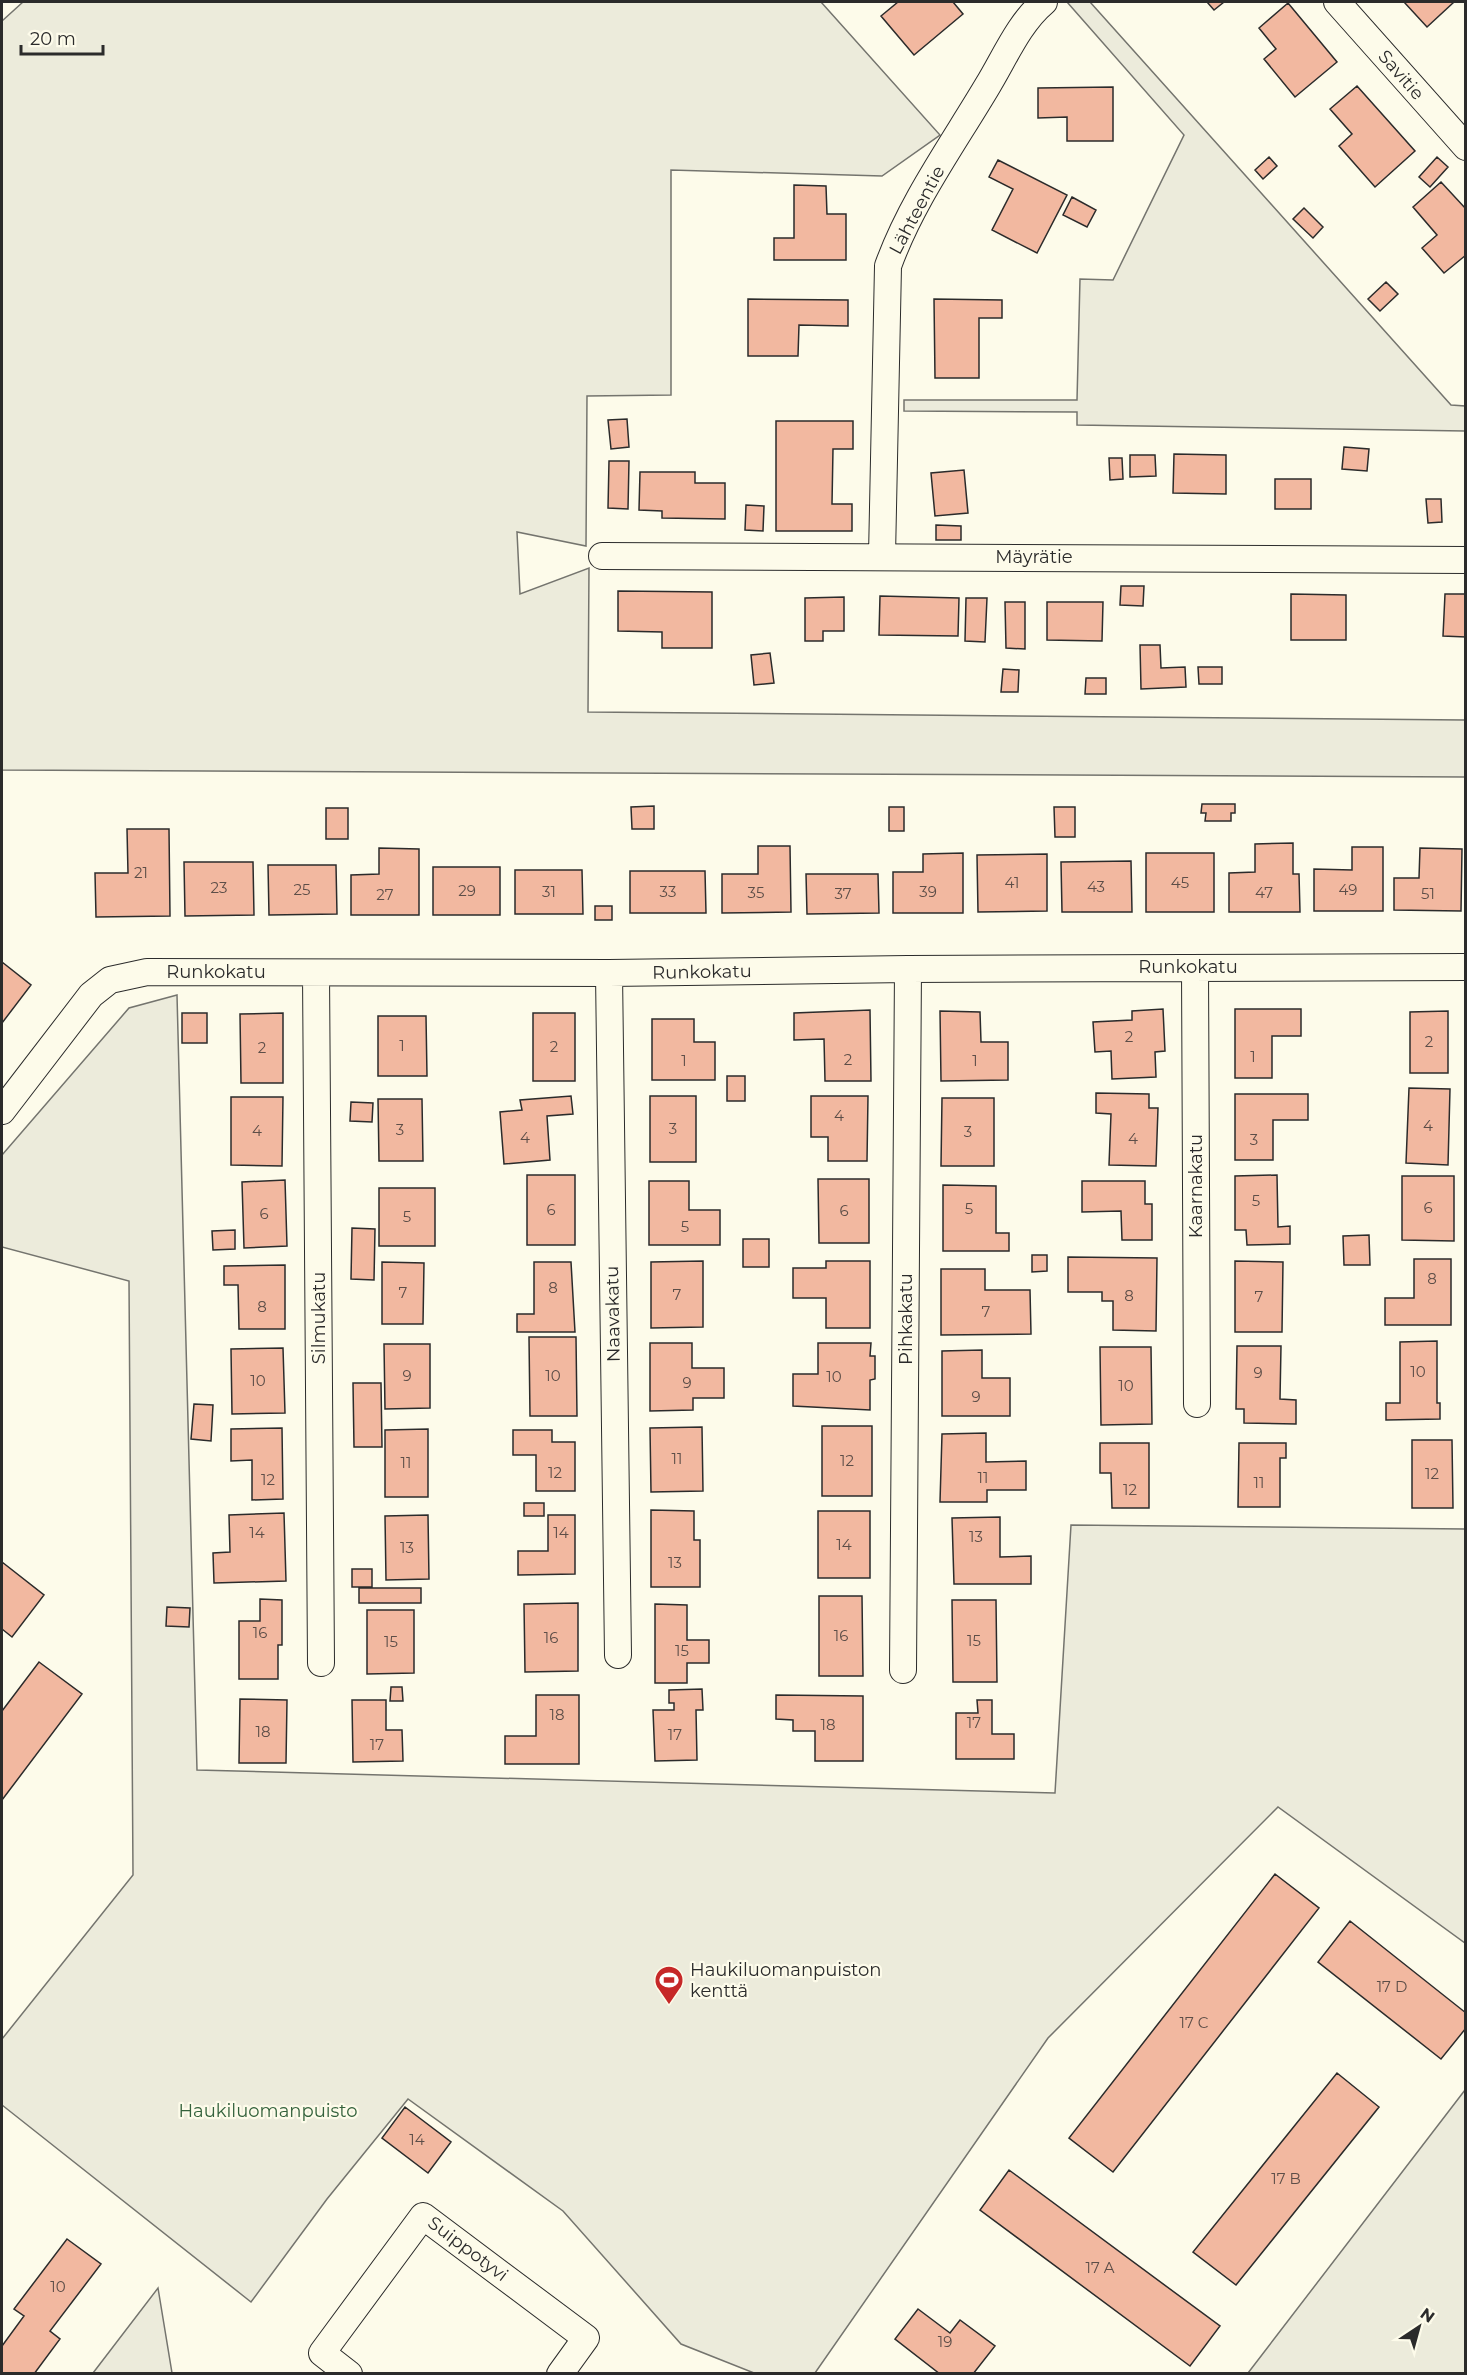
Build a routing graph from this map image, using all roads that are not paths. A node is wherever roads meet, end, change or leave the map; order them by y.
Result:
1 (1044, 2) edge
2 (1337, 2) edge
3 (1466, 147) edge
4 (602, 556) dead end
5 (882, 556) junction
6 (1466, 560) edge
7 (1466, 967) edge
8 (1195, 968) junction
9 (908, 969) junction
10 (316, 973) junction
11 (609, 973) junction
12 (2, 1111) edge
13 (1197, 1404) dead end
14 (618, 1655) dead end
15 (321, 1663) dead end
16 (903, 1670) dead end
17 (349, 2373) edge
18 (560, 2373) edge

1 - 5 street, Lähteentie
2 - 3 street, Savitie
4 - 5 street, Mäyrätie
5 - 6 street, Mäyrätie
7 - 8 street, Runkokatu
8 - 9 street, Runkokatu
8 - 13 street, Kaarnakatu
9 - 11 street, Runkokatu
9 - 16 street, Pihkakatu
10 - 11 street, Runkokatu
10 - 12 street, Runkokatu
10 - 15 street, Silmukatu
11 - 14 street, Naavakatu
17 - 18 street, Suippotyvi

